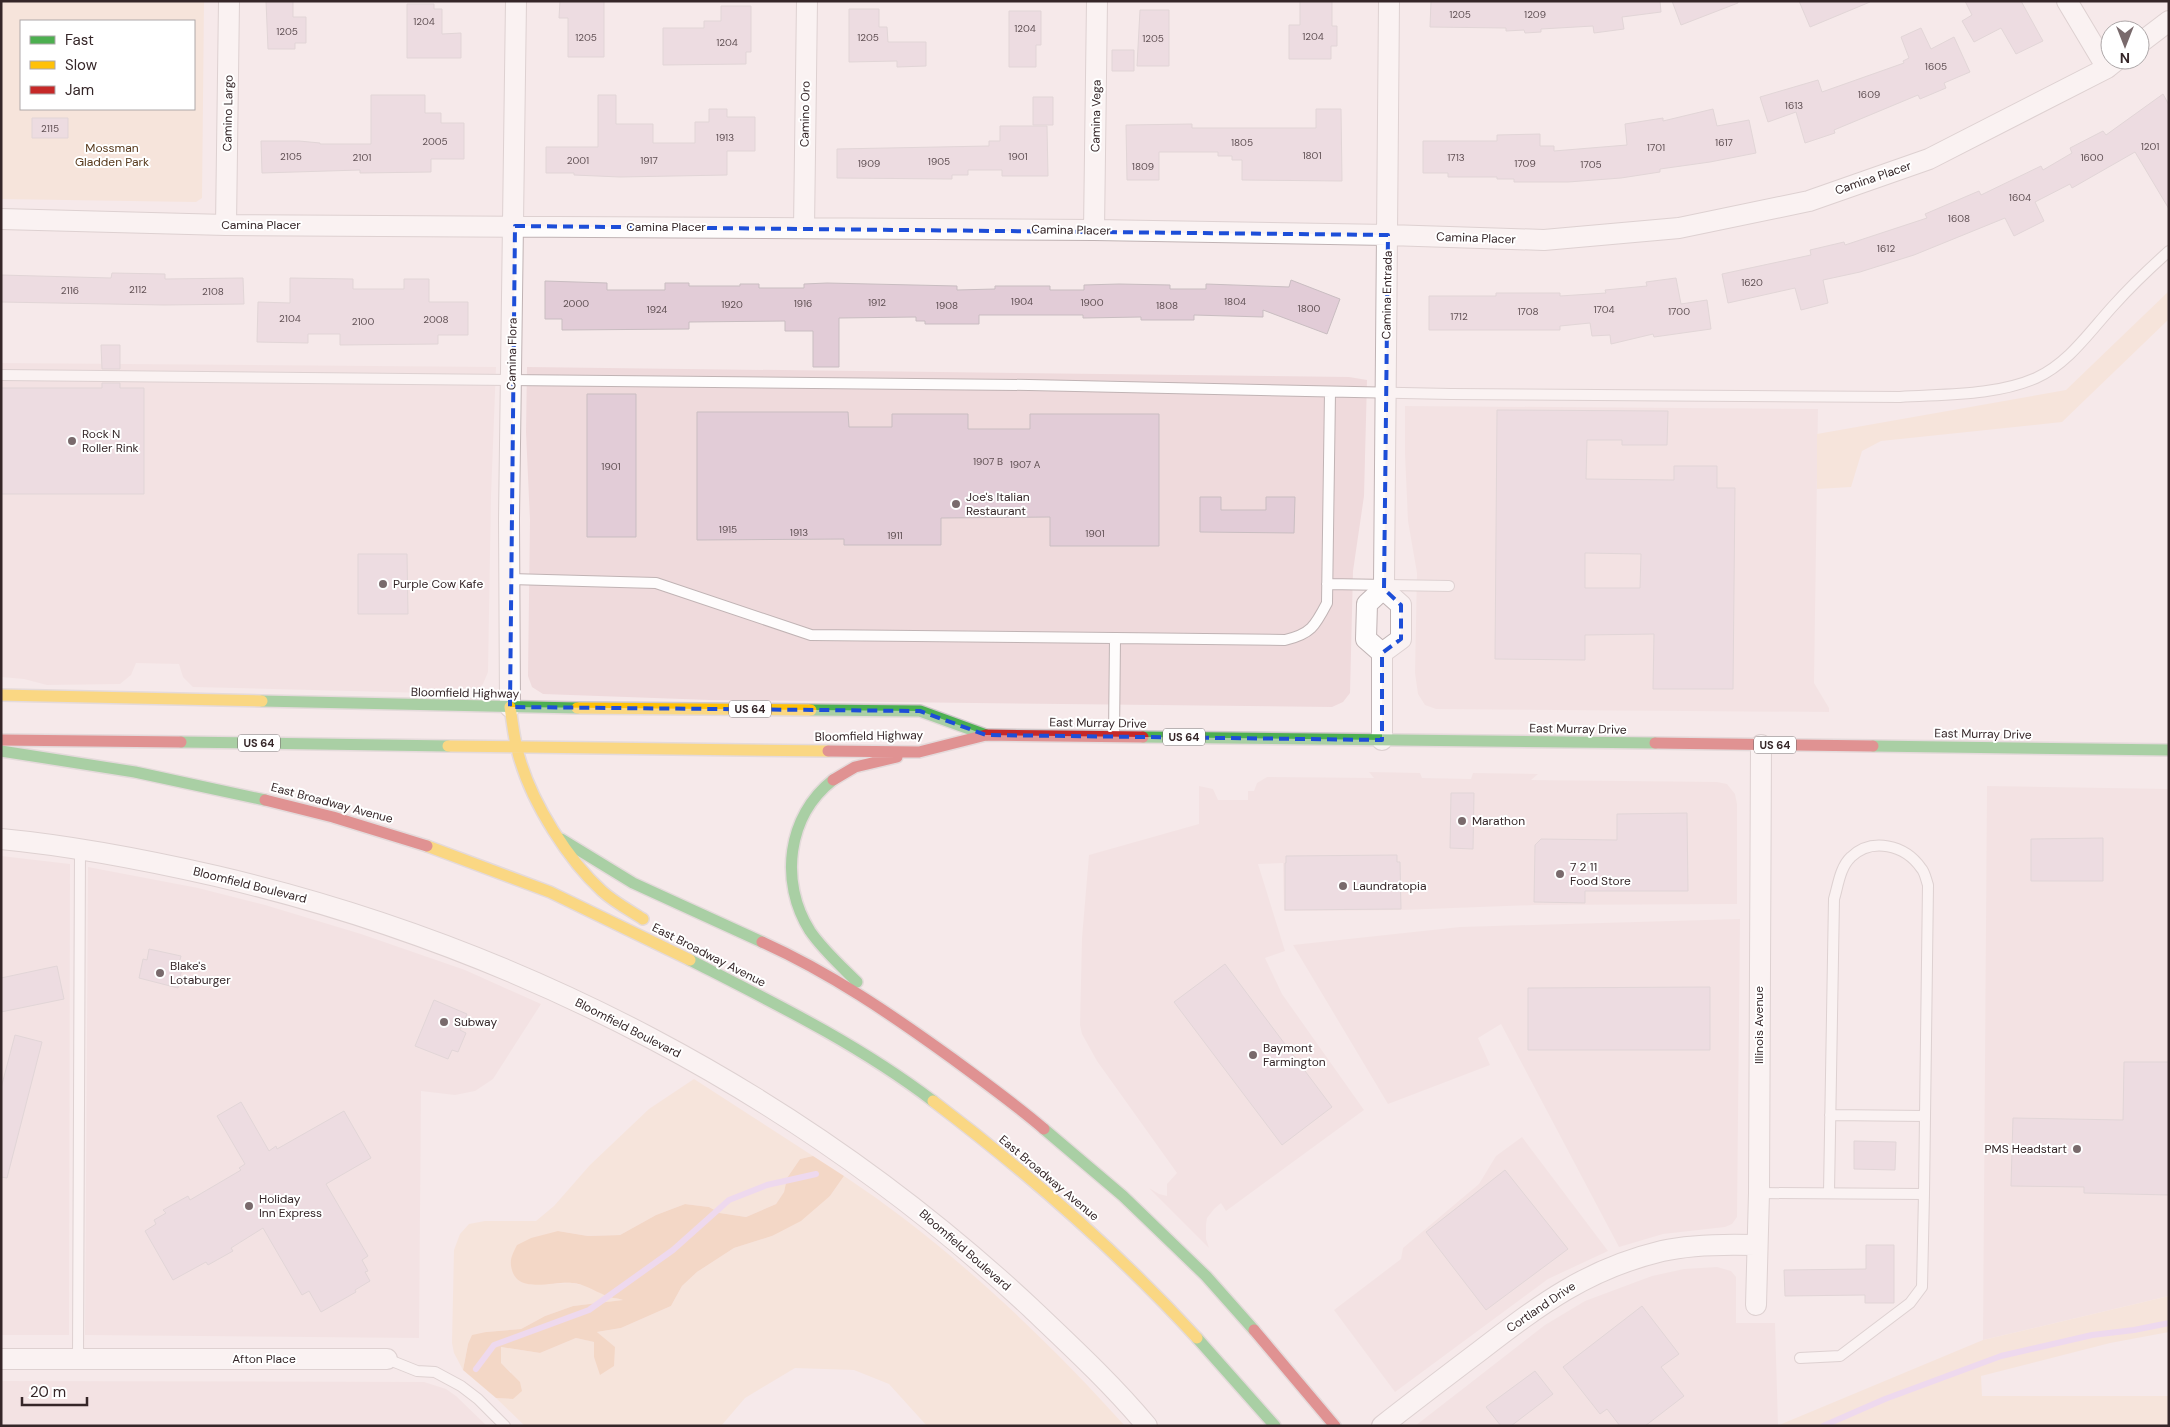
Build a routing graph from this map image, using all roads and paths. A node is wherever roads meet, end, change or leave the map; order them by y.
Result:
1 (229, 1) edge
2 (516, 1) edge
3 (807, 1) edge
4 (1097, 1) edge
5 (1389, 1) edge
6 (2067, 1) edge
7 (2169, 21) edge
8 (2150, 35) edge
9 (2100, 47) edge
10 (2100, 70) edge
11 (1, 219) edge
12 (226, 225) junction
13 (514, 226) junction
14 (804, 228) junction
15 (1094, 230) junction
16 (1388, 235) junction
17 (2169, 251) edge
18 (1, 375) edge
19 (512, 381) junction
20 (1330, 392) junction
21 (1386, 393) junction
22 (510, 579) junction
23 (1327, 584) junction
24 (1449, 586) dead end
25 (1384, 587) junction
26 (1115, 638) junction
27 (1382, 653) junction
28 (1, 695) edge
29 (510, 708) junction
30 (986, 735) junction
31 (1114, 737) junction
32 (1, 740) edge
33 (1382, 740) junction
34 (1760, 745) junction
35 (516, 747) junction
36 (2169, 750) edge
37 (1, 751) edge
38 (919, 752) junction
39 (1, 839) edge
40 (561, 839) junction
41 (80, 849) junction
42 (652, 925) dead end
43 (729, 967) dead end
44 (887, 1011) junction
45 (837, 1036) junction
46 (1830, 1115) junction
47 (1925, 1116) junction
48 (1828, 1192) junction
49 (1759, 1193) junction
50 (1924, 1194) junction
51 (1756, 1245) junction
52 (1756, 1305) dead end
53 (1800, 1358) dead end
54 (78, 1359) junction
55 (387, 1359) joint
56 (1, 1360) edge
57 (505, 1426) edge
58 (1148, 1426) edge
59 (1275, 1426) edge
60 (1335, 1426) edge
61 (1382, 1426) edge

1 - 12 street, Camino Largo
2 - 13 street, Camina Flora
3 - 14 street, Camino Oro
4 - 15 street, Camina Vega
5 - 16 street, Camina Entrada
6 - 9 street
7 - 8 street
10 - 16 street, Camina Placer
11 - 12 street, Camina Placer
12 - 13 street, Camina Placer
13 - 14 street, Camina Placer
13 - 19 street, Camina Flora
14 - 15 street, Camina Placer
15 - 16 street, Camina Placer
16 - 21 street, Camina Entrada
17 - 21 lane
18 - 19 lane
19 - 20 lane
19 - 22 street, Camina Flora
20 - 21 lane
20 - 23 lane
21 - 25 street, Camina Entrada
22 - 26 lane
22 - 29 street, Camina Flora
23 - 25 lane
23 - 26 lane
24 - 25 lane
25 - 27 street
25 - 27 street
26 - 31 lane
27 - 33 street
28 - 29 main road, Bloomfield Highway / US 64
29 - 30 main road, Bloomfield Highway / US 64
29 - 35 main road
30 - 31 main road, East Murray Drive / US 64
30 - 38 main road, Bloomfield Highway / US 64
31 - 33 main road, East Murray Drive / US 64
32 - 35 main road, Bloomfield Highway / US 64
33 - 34 main road, East Murray Drive / US 64
34 - 36 main road, East Murray Drive / US 64
34 - 49 street, Illinois Avenue
35 - 38 main road, Bloomfield Highway / US 64
35 - 40 main road
37 - 45 main road, East Broadway Avenue
38 - 44 main road
39 - 41 street, Bloomfield Boulevard
40 - 42 main road
40 - 44 main road
41 - 54 lane
41 - 58 street, Bloomfield Boulevard
43 - 45 main road
44 - 60 main road
45 - 59 main road, East Broadway Avenue
46 - 47 lane
46 - 47 lane
46 - 48 lane
47 - 50 lane
48 - 49 lane
48 - 50 lane
49 - 51 street, Illinois Avenue
50 - 53 lane
51 - 52 street, Illinois Avenue
51 - 61 street, Cortland Drive
54 - 55 street, Afton Place
54 - 56 street, Afton Place
55 - 57 lane, Afton Place

